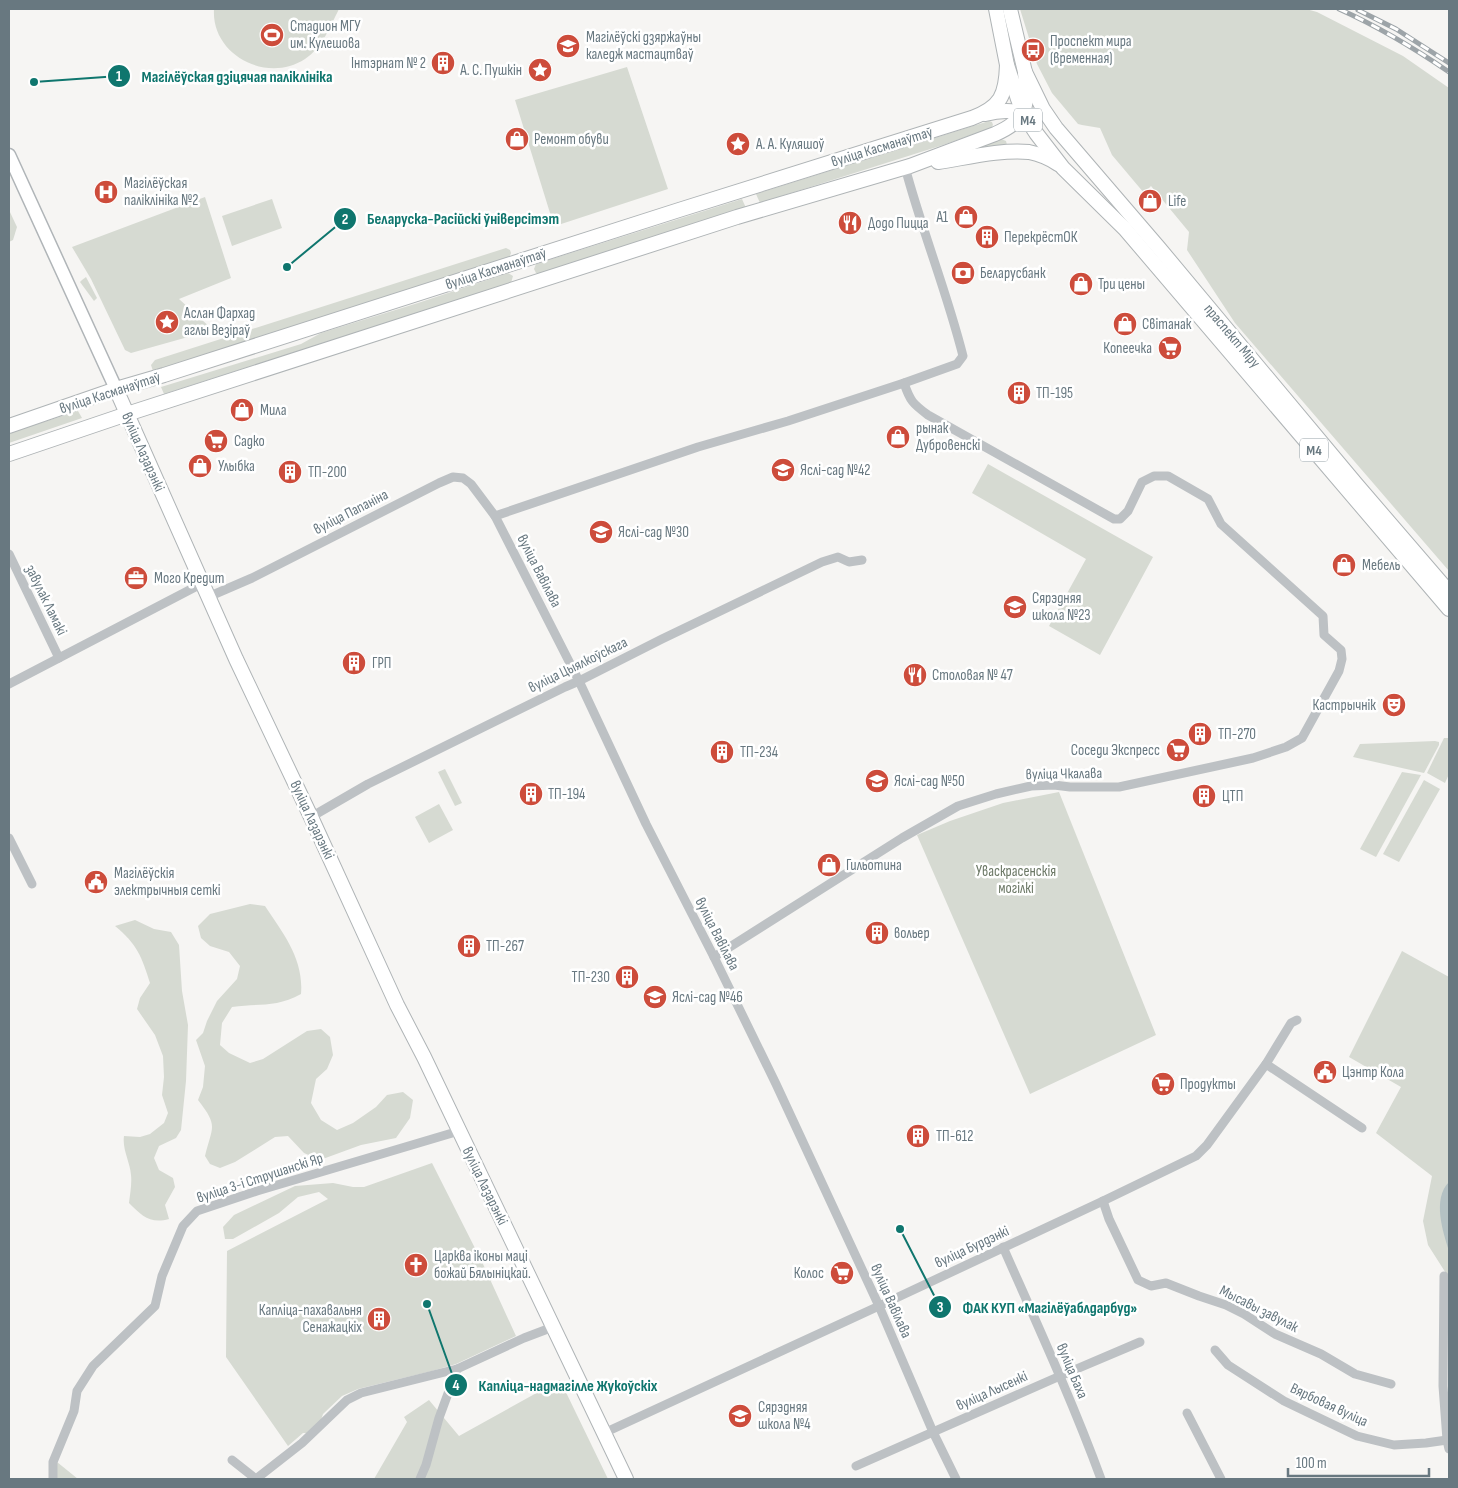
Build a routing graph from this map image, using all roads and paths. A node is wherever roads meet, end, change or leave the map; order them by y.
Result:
1 (996, 9) edge
2 (1010, 9) edge
3 (1008, 65) junction
4 (1023, 66) junction
5 (1023, 113) junction
6 (983, 114) junction
7 (995, 134) junction
8 (1078, 154) junction
9 (9, 155) edge
10 (907, 167) junction
11 (1063, 168) junction
12 (904, 384) junction
13 (116, 389) junction
14 (127, 414) junction
15 (9, 426) edge
16 (9, 454) edge
17 (495, 516) junction
18 (9, 554) edge
19 (862, 560) dead end
20 (202, 584) junction
21 (1449, 592) edge
22 (208, 597) junction
23 (1449, 609) edge
24 (59, 658) junction
25 (579, 682) junction
26 (9, 684) edge
27 (311, 817) junction
28 (9, 838) edge
29 (32, 884) dead end
30 (714, 958) junction
31 (1297, 1020) dead end
32 (1266, 1064) junction
33 (1362, 1128) dead end
34 (459, 1131) junction
35 (1103, 1201) junction
36 (1003, 1247) junction
37 (1444, 1276) dead end
38 (879, 1306) junction
39 (553, 1327) junction
40 (1140, 1342) dead end
41 (1215, 1350) dead end
42 (457, 1370) junction
43 (1060, 1376) junction
44 (1391, 1384) dead end
45 (1187, 1413) dead end
46 (604, 1432) junction
47 (933, 1432) junction
48 (1448, 1445) edge
49 (232, 1460) dead end
50 (856, 1466) dead end
51 (53, 1479) edge
52 (256, 1479) edge
53 (420, 1479) edge
54 (626, 1479) edge
55 (956, 1479) edge
56 (1101, 1479) edge
57 (1220, 1479) edge

1 - 3 main road, М4
2 - 4 main road, М4
3 - 5 main road, праспект Міру / М4
3 - 6 main road, вуліца Касманаўтаў
4 - 5 main road
4 - 8 main road, праспект Міру / М4
5 - 6 main road, вуліца Касманаўтаў
5 - 7 main road
5 - 8 main road, вуліца Касманаўтаў
5 - 11 main road, праспект Міру / М4
6 - 7 main road
6 - 13 main road, вуліца Касманаўтаў
7 - 10 main road, вуліца Касманаўтаў
8 - 21 main road, праспект Міру / М4
9 - 13 main road, вуліца Лазарэнкі
10 - 11 main road, вуліца Касманаўтаў
10 - 12 street
10 - 14 main road, вуліца Касманаўтаў
11 - 23 main road, праспект Міру / М4
12 - 17 street
12 - 30 street, вуліца Чкалава
13 - 14 main road, вуліца Лазарэнкі
13 - 15 main road, вуліца Касманаўтаў
14 - 16 main road, вуліца Касманаўтаў
14 - 20 main road, вуліца Лазарэнкі
17 - 22 street, вуліца Папаніна
17 - 25 street, вуліца Вавілава
18 - 24 street, завулак Ламакі
19 - 25 street, вуліца Цыялкоўскага
20 - 22 main road, вуліца Лазарэнкі
20 - 24 street
22 - 27 main road, вуліца Лазарэнкі
24 - 26 street
25 - 27 street, вуліца Цыялкоўскага
25 - 30 street, вуліца Вавілава
27 - 34 main road, вуліца Лазарэнкі
28 - 29 street
30 - 38 street, вуліца Вавілава
31 - 32 street, вуліца Бурдэнкі
32 - 33 street
32 - 35 street, вуліца Бурдэнкі
34 - 39 main road, вуліца Лазарэнкі
34 - 51 street, вуліца 3-і Струшанскі Яр
35 - 36 street, вуліца Бурдэнкі
35 - 44 street, Мысавы завулак
36 - 38 street, вуліца Бурдэнкі
36 - 43 street, вуліца Баха
37 - 48 street, Вярбовая вуліца
38 - 46 street, вуліца Бурдэнкі
38 - 47 street, вуліца Вавілава
39 - 42 street
39 - 46 main road, вуліца Лазарэнкі
40 - 43 street, вуліца Лысенкі
41 - 48 street, Вярбовая вуліца
42 - 52 street
42 - 53 street
43 - 47 street, вуліца Лысенкі
43 - 56 street, вуліца Баха
45 - 57 street
46 - 54 main road, вуліца Лазарэнкі
47 - 50 street, вуліца Лысенкі
47 - 55 street, вуліца Вавілава
49 - 52 street

